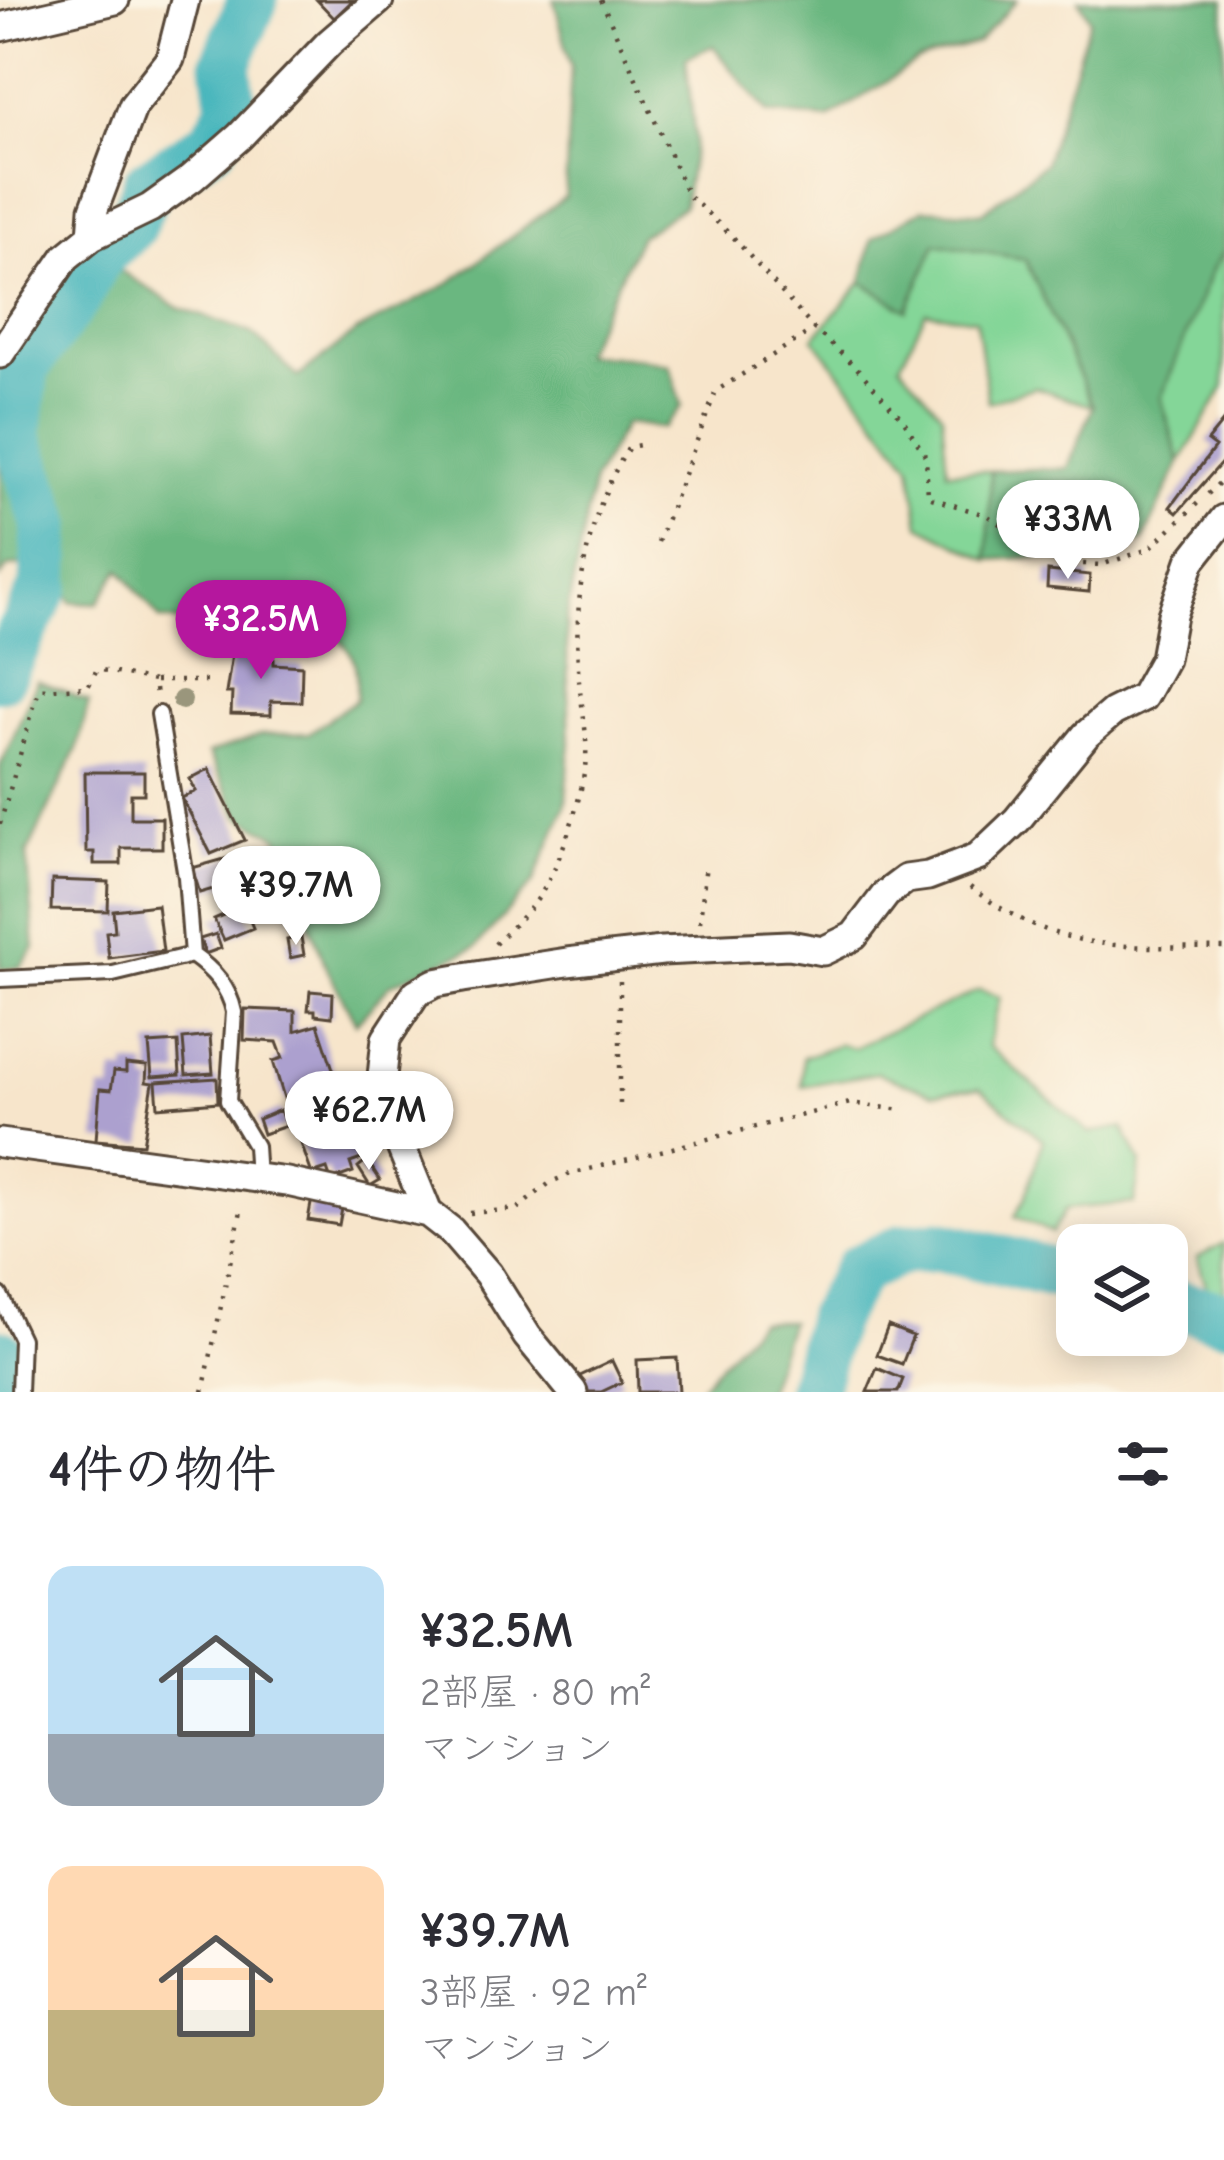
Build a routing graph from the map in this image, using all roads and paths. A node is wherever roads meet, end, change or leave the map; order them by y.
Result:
1 (116, 0) edge
2 (184, 0) edge
3 (380, 0) edge
4 (601, 0) edge
5 (0, 27) edge
6 (102, 230) junction
7 (814, 329) junction
8 (0, 354) edge
9 (646, 444) dead end
10 (1224, 478) edge
11 (1224, 519) edge
12 (658, 542) dead end
13 (154, 681) junction
14 (209, 681) dead end
15 (159, 714) joint
16 (0, 824) edge
17 (706, 863) dead end
18 (946, 869) junction
19 (1224, 948) edge
20 (697, 952) junction
21 (192, 956) junction
22 (620, 957) junction
23 (478, 975) junction
24 (0, 979) edge
25 (620, 1105) dead end
26 (902, 1110) dead end
27 (0, 1143) edge
28 (253, 1178) junction
29 (428, 1214) junction
30 (0, 1295) edge
31 (19, 1392) edge
32 (203, 1392) edge
33 (573, 1392) edge

1 - 5 street
2 - 6 street
3 - 6 street
4 - 7 path
6 - 8 street
7 - 10 path
7 - 12 path
9 - 23 path
11 - 18 street
13 - 14 path
13 - 15 path
13 - 16 path
15 - 21 lane
17 - 20 path
18 - 19 path
18 - 20 street
20 - 22 street
21 - 24 lane
21 - 28 lane
22 - 23 street
22 - 25 path
23 - 29 street
26 - 29 path
27 - 28 street
28 - 29 street
28 - 32 path
29 - 33 street
30 - 31 lane

